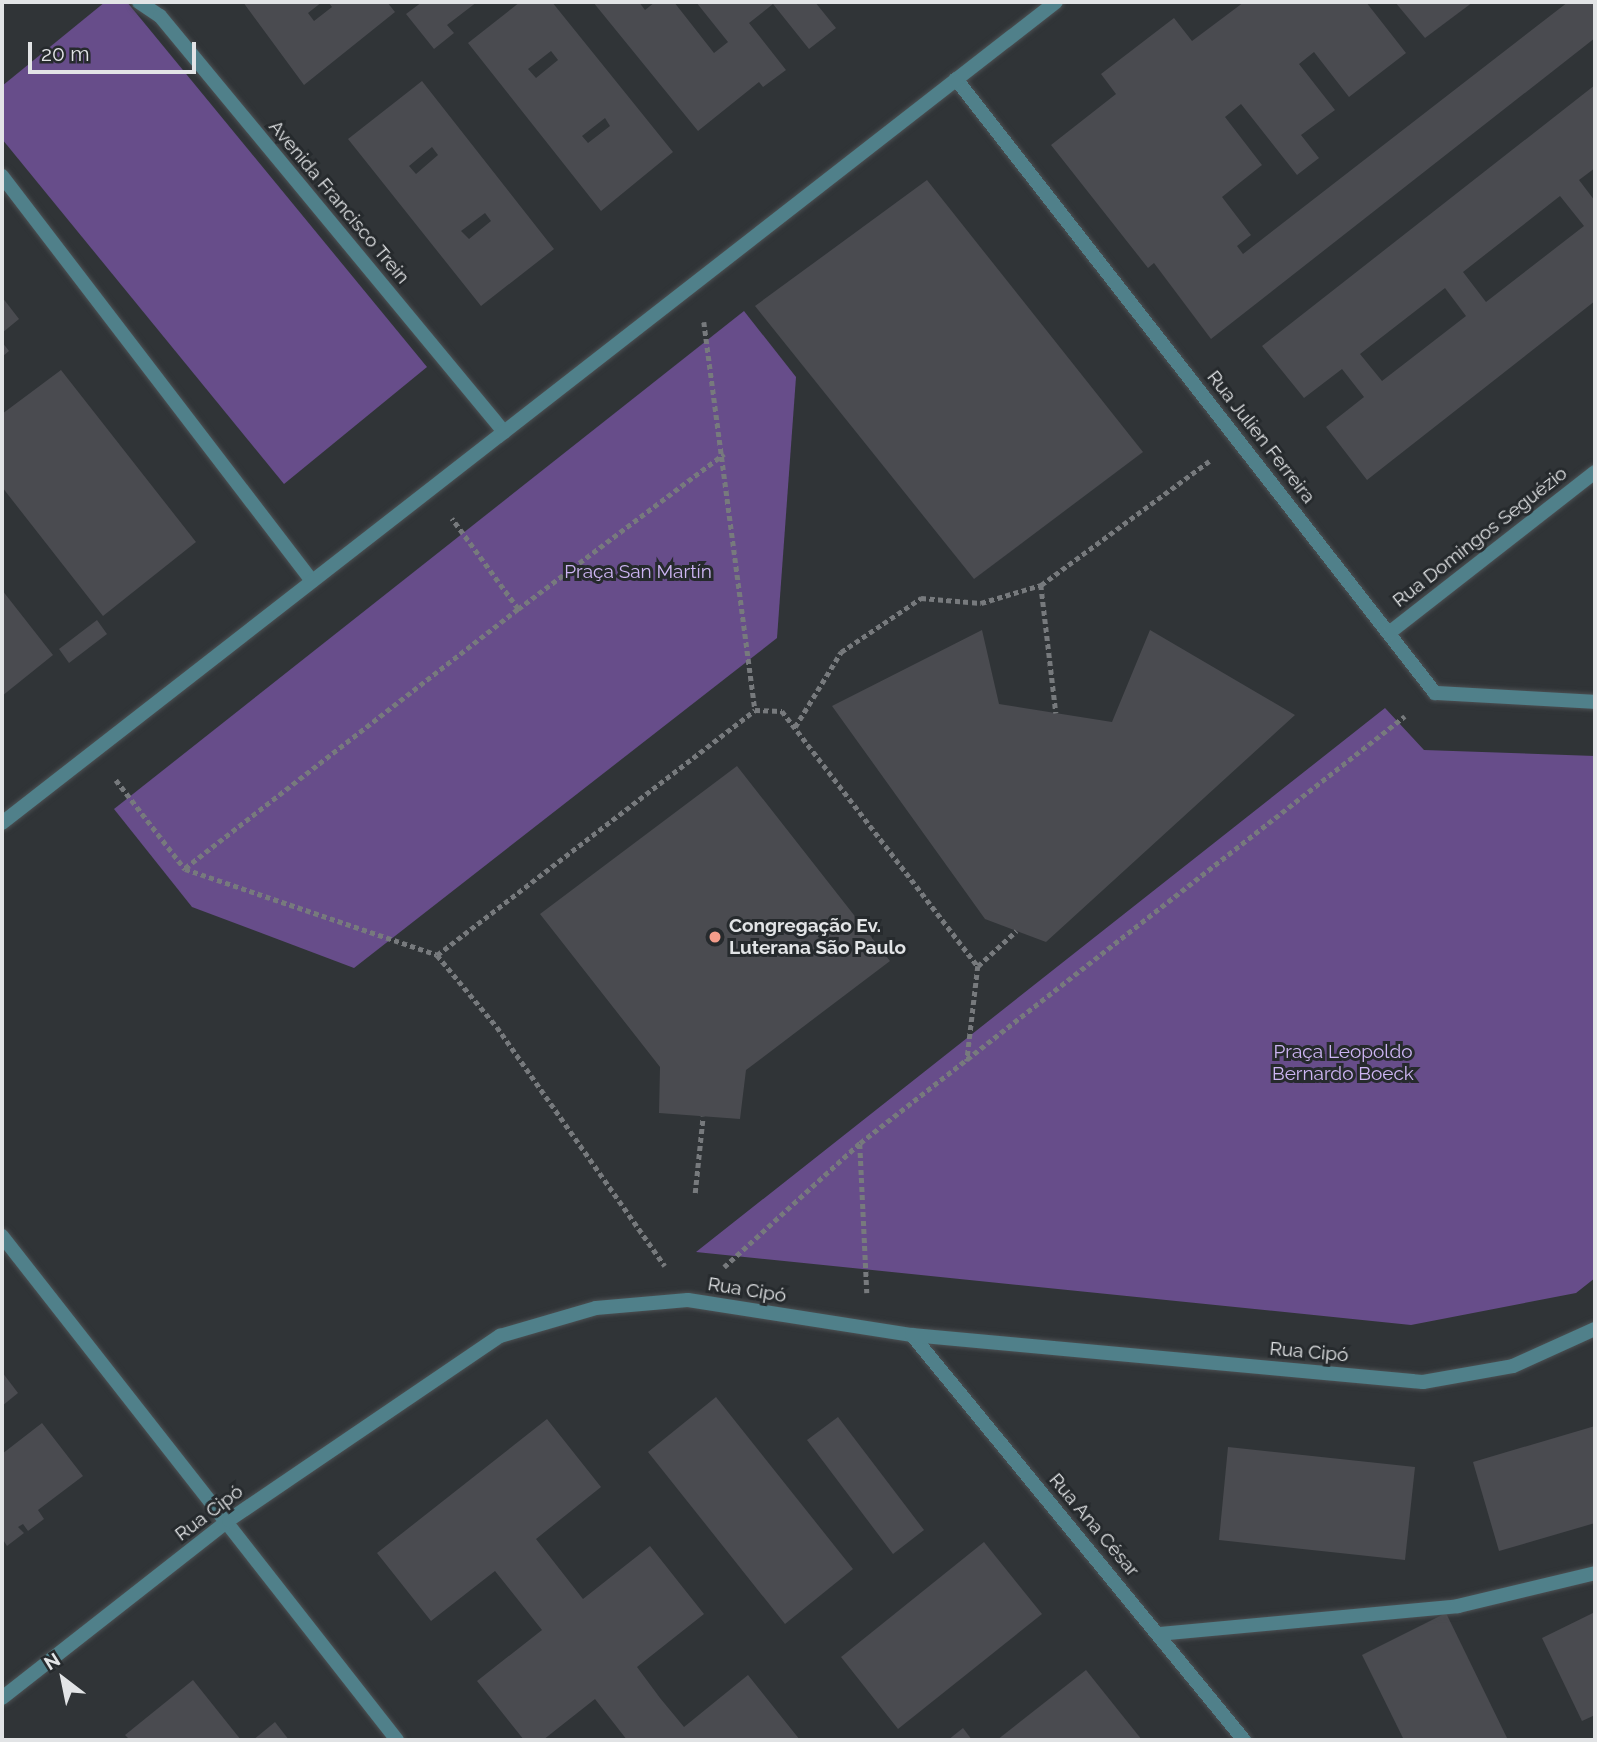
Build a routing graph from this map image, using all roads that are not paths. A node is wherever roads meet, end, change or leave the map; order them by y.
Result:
1 (139, 2) edge
2 (1056, 2) edge
3 (956, 79) junction
4 (2, 176) edge
5 (504, 432) junction
6 (1595, 472) edge
7 (312, 581) junction
8 (1389, 633) junction
9 (1595, 702) edge
10 (2, 823) edge
11 (2, 1236) edge
12 (1595, 1329) edge
13 (912, 1335) junction
14 (229, 1520) junction
15 (1595, 1573) edge
16 (1159, 1634) junction
17 (2, 1698) edge
18 (397, 1740) edge
19 (1244, 1740) edge

1 - 5 street, Avenida Francisco Trein
2 - 3 street
3 - 5 street
3 - 8 street, Rua Julien Ferreira
4 - 7 street
5 - 7 street
6 - 8 street, Rua Domingos Seguézio
7 - 10 street
8 - 9 street, Rua Julien Ferreira
11 - 14 street
12 - 13 street, Rua Cipó
13 - 14 street, Rua Cipó
13 - 16 street, Rua Ana César
14 - 17 street, Rua Cipó
14 - 18 street
15 - 16 street
16 - 19 street, Rua Ana César

